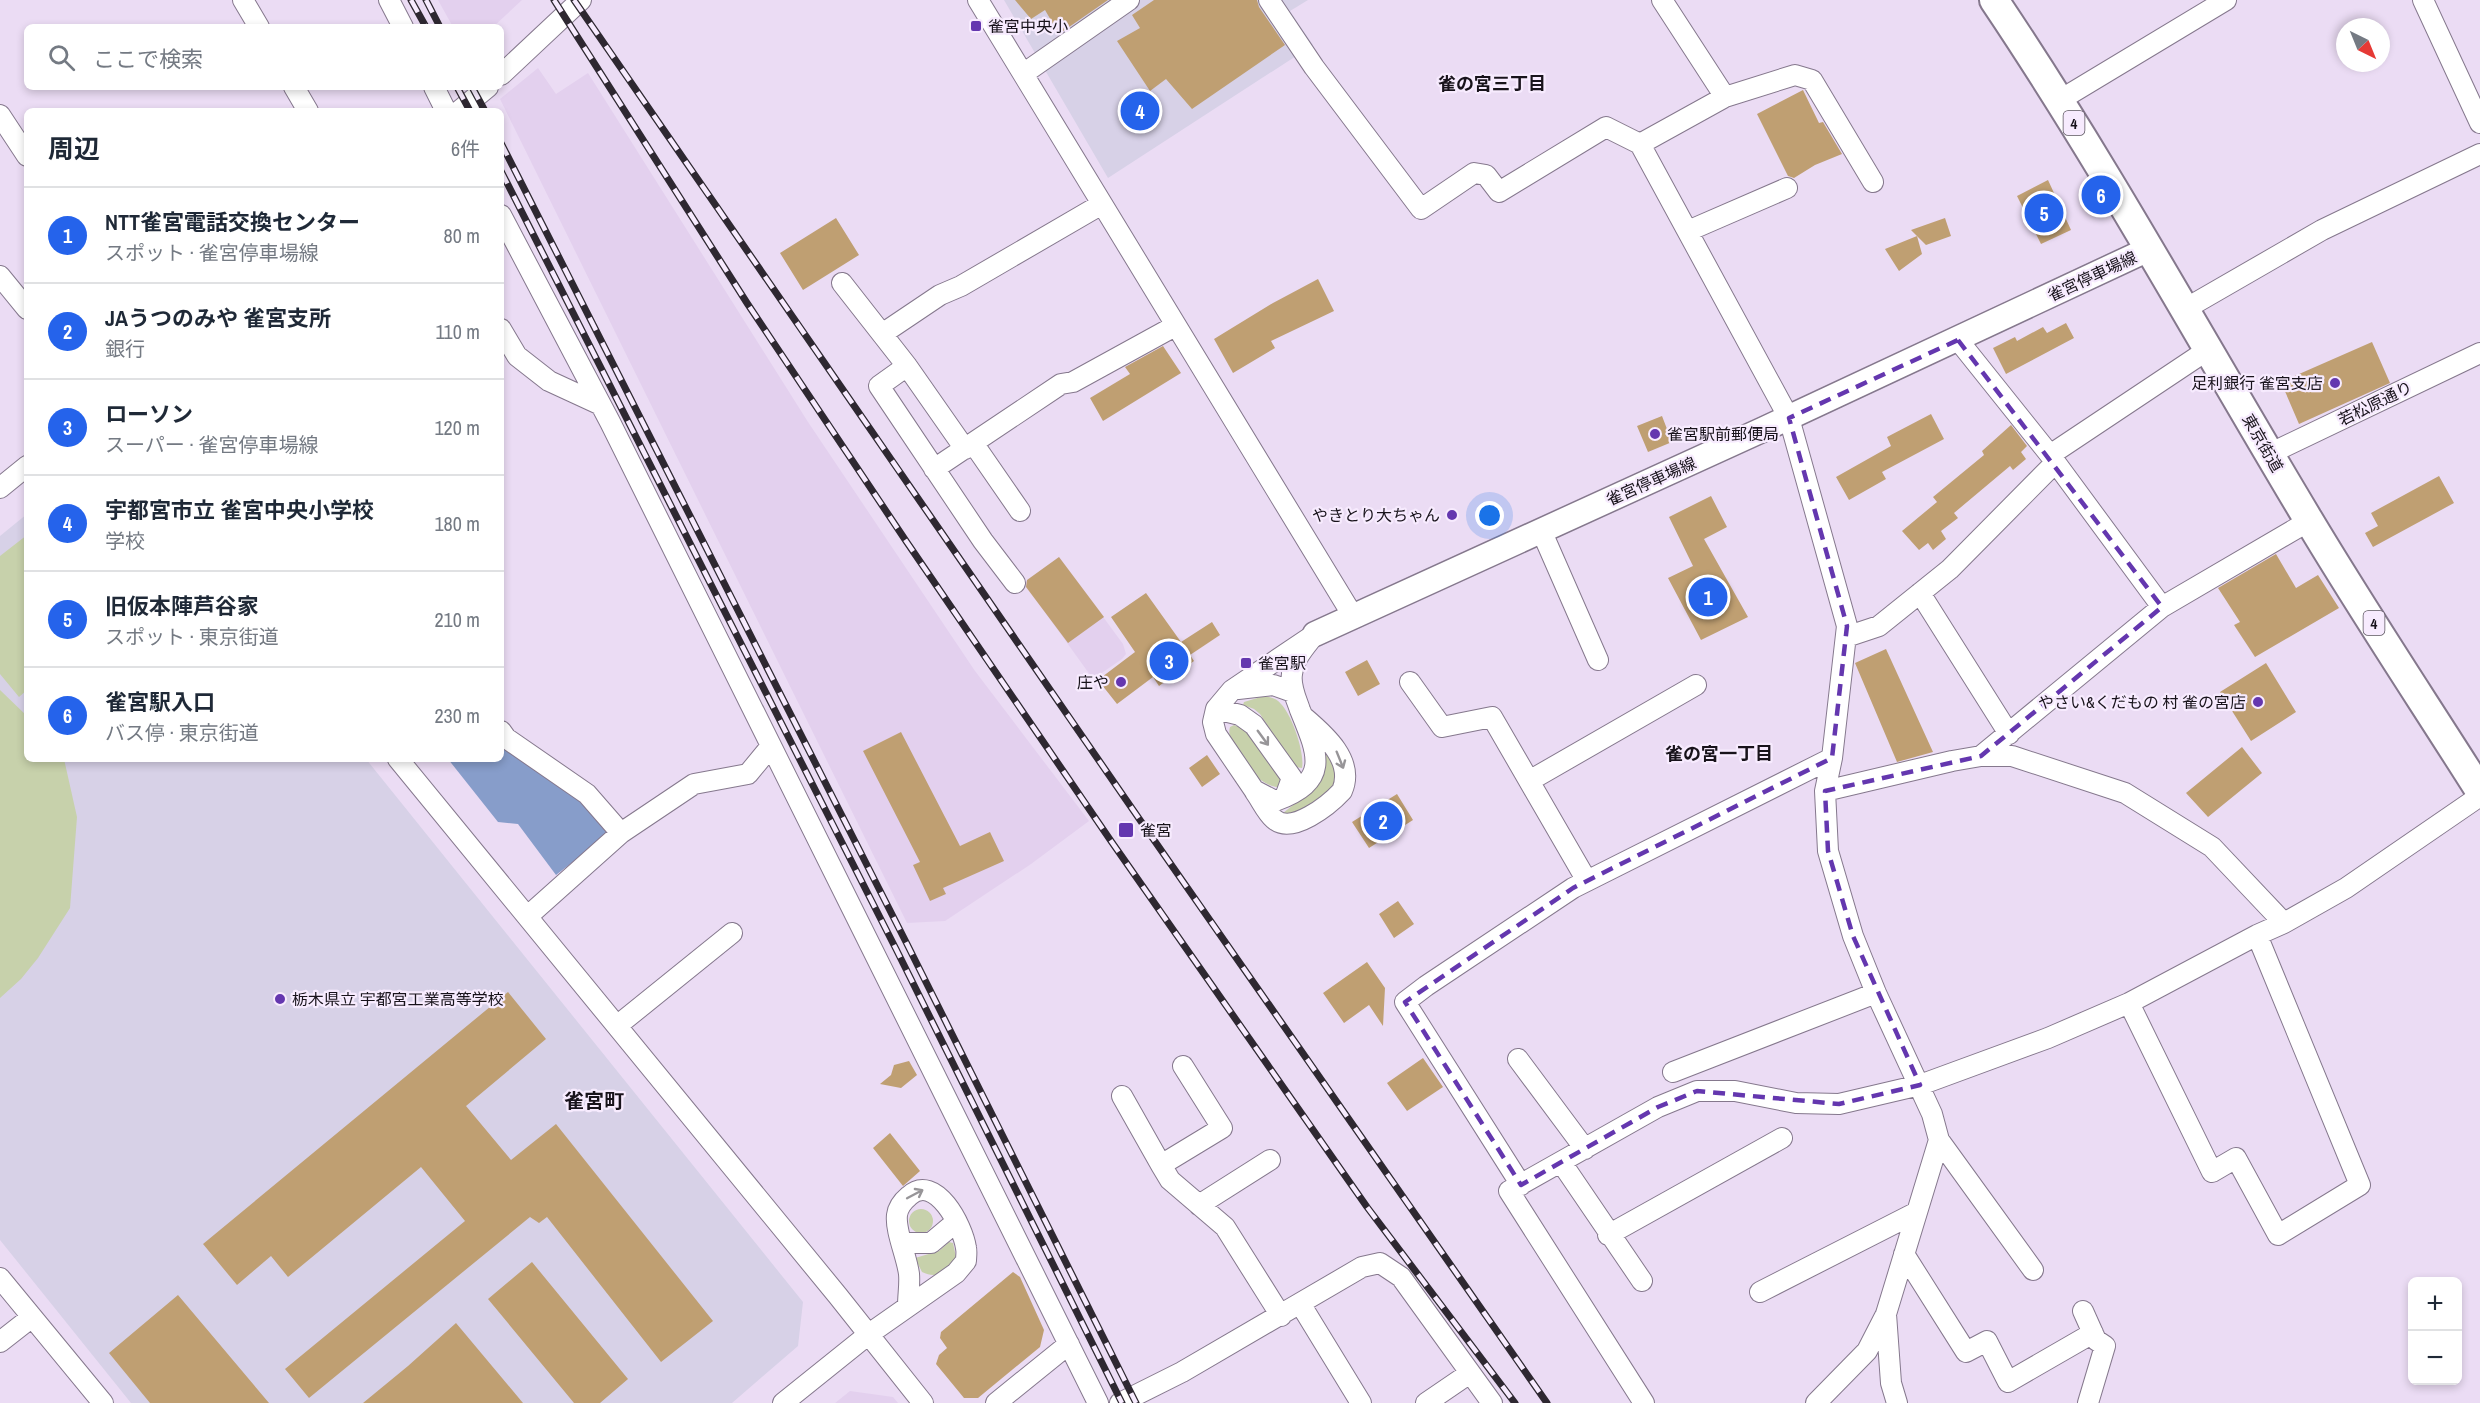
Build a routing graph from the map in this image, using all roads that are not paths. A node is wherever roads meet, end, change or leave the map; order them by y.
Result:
1 (243, 0) edge
2 (389, 0) edge
3 (581, 0) edge
4 (978, 0) edge
5 (1129, 0) edge
6 (1269, 0) edge
7 (1662, 0) edge
8 (1994, 0) edge
9 (2226, 0) edge
10 (2423, 0) edge
11 (257, 24) edge
12 (401, 24) edge
13 (504, 72) edge
14 (1023, 74) junction
15 (296, 90) edge
16 (436, 90) edge
17 (484, 90) edge
18 (1725, 97) junction
19 (2060, 100) junction
20 (306, 108) edge
21 (444, 108) edge
22 (463, 108) edge
23 (2478, 112) edge
24 (0, 115) edge
25 (1641, 144) junction
26 (24, 151) edge
27 (2480, 154) edge
28 (1873, 182) dead end
29 (1787, 188) dead end
30 (1102, 204) junction
31 (504, 220) edge
32 (1688, 231) junction
33 (2149, 249) junction
34 (0, 276) edge
35 (842, 283) dead end
36 (24, 305) edge
37 (2185, 309) junction
38 (1175, 326) junction
39 (504, 334) edge
40 (882, 334) junction
41 (1959, 340) junction
42 (2209, 349) junction
43 (2480, 353) edge
44 (907, 366) junction
45 (602, 405) junction
46 (1789, 418) junction
47 (969, 446) junction
48 (2269, 454) junction
49 (2053, 459) junction
50 (24, 468) edge
51 (934, 469) junction
52 (0, 488) edge
53 (1020, 511) dead end
54 (2309, 521) junction
55 (1541, 530) junction
56 (1015, 583) dead end
57 (1920, 593) junction
58 (2162, 607) junction
59 (1353, 616) junction
60 (1315, 634) junction
61 (1846, 637) junction
62 (1598, 660) dead end
63 (1410, 682) dead end
64 (1696, 685) dead end
65 (1232, 690) junction
66 (1293, 692) junction
67 (1216, 709) junction
68 (1303, 716) junction
69 (2009, 734) junction
70 (504, 735) edge
71 (771, 746) junction
72 (1981, 756) junction
73 (1832, 758) junction
74 (400, 762) edge
75 (1529, 781) junction
76 (1254, 790) junction
77 (1825, 791) junction
78 (2480, 791) edge
79 (2480, 796) edge
80 (1285, 797) junction
81 (621, 833) junction
82 (1587, 881) junction
83 (528, 916) junction
84 (2284, 923) junction
85 (732, 933) dead end
86 (2257, 935) junction
87 (1876, 993) junction
88 (2129, 1003) junction
89 (618, 1026) junction
90 (1518, 1059) dead end
91 (1183, 1066) dead end
92 (1673, 1072) dead end
93 (1920, 1085) junction
94 (1122, 1096) dead end
95 (1782, 1138) dead end
96 (1939, 1140) junction
97 (1585, 1149) junction
98 (1270, 1160) dead end
99 (1561, 1162) junction
100 (1161, 1165) junction
101 (1521, 1185) junction
102 (1199, 1205) junction
103 (1917, 1212) junction
104 (956, 1222) junction
105 (1608, 1235) junction
106 (902, 1244) junction
107 (1904, 1254) junction
108 (907, 1264) junction
109 (2033, 1270) dead end
110 (957, 1273) junction
111 (0, 1278) edge
112 (1642, 1281) dead end
113 (1760, 1292) dead end
114 (1301, 1305) junction
115 (908, 1306) junction
116 (2083, 1311) dead end
117 (1886, 1314) junction
118 (1281, 1316) junction
119 (32, 1317) junction
120 (2094, 1333) junction
121 (869, 1334) junction
122 (0, 1342) edge
123 (1069, 1344) junction
124 (1470, 1373) junction
125 (103, 1403) edge
126 (783, 1403) edge
127 (923, 1403) edge
128 (996, 1403) edge
129 (1098, 1403) edge
130 (1120, 1403) edge
131 (1361, 1403) edge
132 (1426, 1403) edge
133 (1492, 1403) edge
134 (1644, 1403) edge
135 (1816, 1403) edge
136 (1897, 1403) edge
137 (2088, 1403) edge

1 - 11 street
2 - 12 street
3 - 13 street
4 - 14 street
5 - 14 street
6 - 25 street
7 - 18 street
8 - 19 highway, 東京街道 / 4
9 - 19 street
10 - 23 street
14 - 30 street
15 - 20 street
16 - 21 street
17 - 22 street
18 - 25 street
18 - 28 street
19 - 33 highway, 東京街道 / 4
24 - 26 street
25 - 32 street
27 - 37 street
29 - 32 street
30 - 38 street
30 - 40 street
31 - 45 street
32 - 46 street
33 - 37 highway, 東京街道 / 4
33 - 41 main road, 雀宮停車場線
34 - 36 street
35 - 40 street
37 - 42 highway, 東京街道 / 4
38 - 47 street
38 - 59 street
39 - 45 street
40 - 44 street
41 - 46 main road, 雀宮停車場線
41 - 49 street
42 - 48 highway, 東京街道 / 4
42 - 49 street
43 - 48 street, 若松原通り
44 - 47 street
44 - 51 street
45 - 71 street
46 - 55 main road, 雀宮停車場線
46 - 61 street
47 - 51 street
47 - 53 street
48 - 54 highway, 東京街道 / 4
49 - 57 street
49 - 58 street
50 - 52 street
51 - 56 street
54 - 58 street
54 - 78 highway, 東京街道 / 4
55 - 59 main road, 雀宮停車場線
55 - 62 street
57 - 61 street
57 - 69 street
58 - 69 street
59 - 60 main road, 雀宮停車場線
60 - 65 street
60 - 66 street
61 - 73 street
63 - 75 street
64 - 75 street
65 - 66 street
65 - 67 street
66 - 68 street
67 - 76 street
67 -> 80 street
68 -> 76 street
68 - 80 street
69 - 72 street
70 - 81 street
71 - 81 street
71 - 123 street
72 - 77 street
72 - 84 street
73 - 77 street
73 - 82 street
74 - 83 street
75 - 82 street
76 - 80 street
77 - 87 street
79 - 84 street
81 - 83 street
82 - 101 street
83 - 89 street
84 - 86 street
85 - 89 street
86 - 88 street
86 - 88 street
87 - 92 street
87 - 93 street
88 - 93 street
89 - 121 street
90 - 97 street
91 - 100 street
93 - 96 street
93 - 97 street
94 - 100 street
95 - 105 street
96 - 103 street
96 - 109 street
97 - 99 street
98 - 102 street
99 - 101 street
99 - 105 street
100 - 102 street
101 - 134 street
102 - 118 street
103 - 107 street
103 - 113 street
104 - 106 street
106 -> 104 street
104 - 110 street
105 - 112 street
106 - 108 street
107 - 117 street
107 - 120 street
108 - 110 street
108 - 115 street
110 - 115 street
111 - 119 street
114 - 118 street
114 - 124 street
114 - 131 street
115 - 121 street
116 - 120 street
117 - 135 street
117 - 136 street
118 - 130 street
119 - 122 street
119 - 125 street
120 - 137 street
121 - 126 street
121 - 127 street
123 - 128 street
123 - 129 street
124 - 132 street
124 - 133 street

